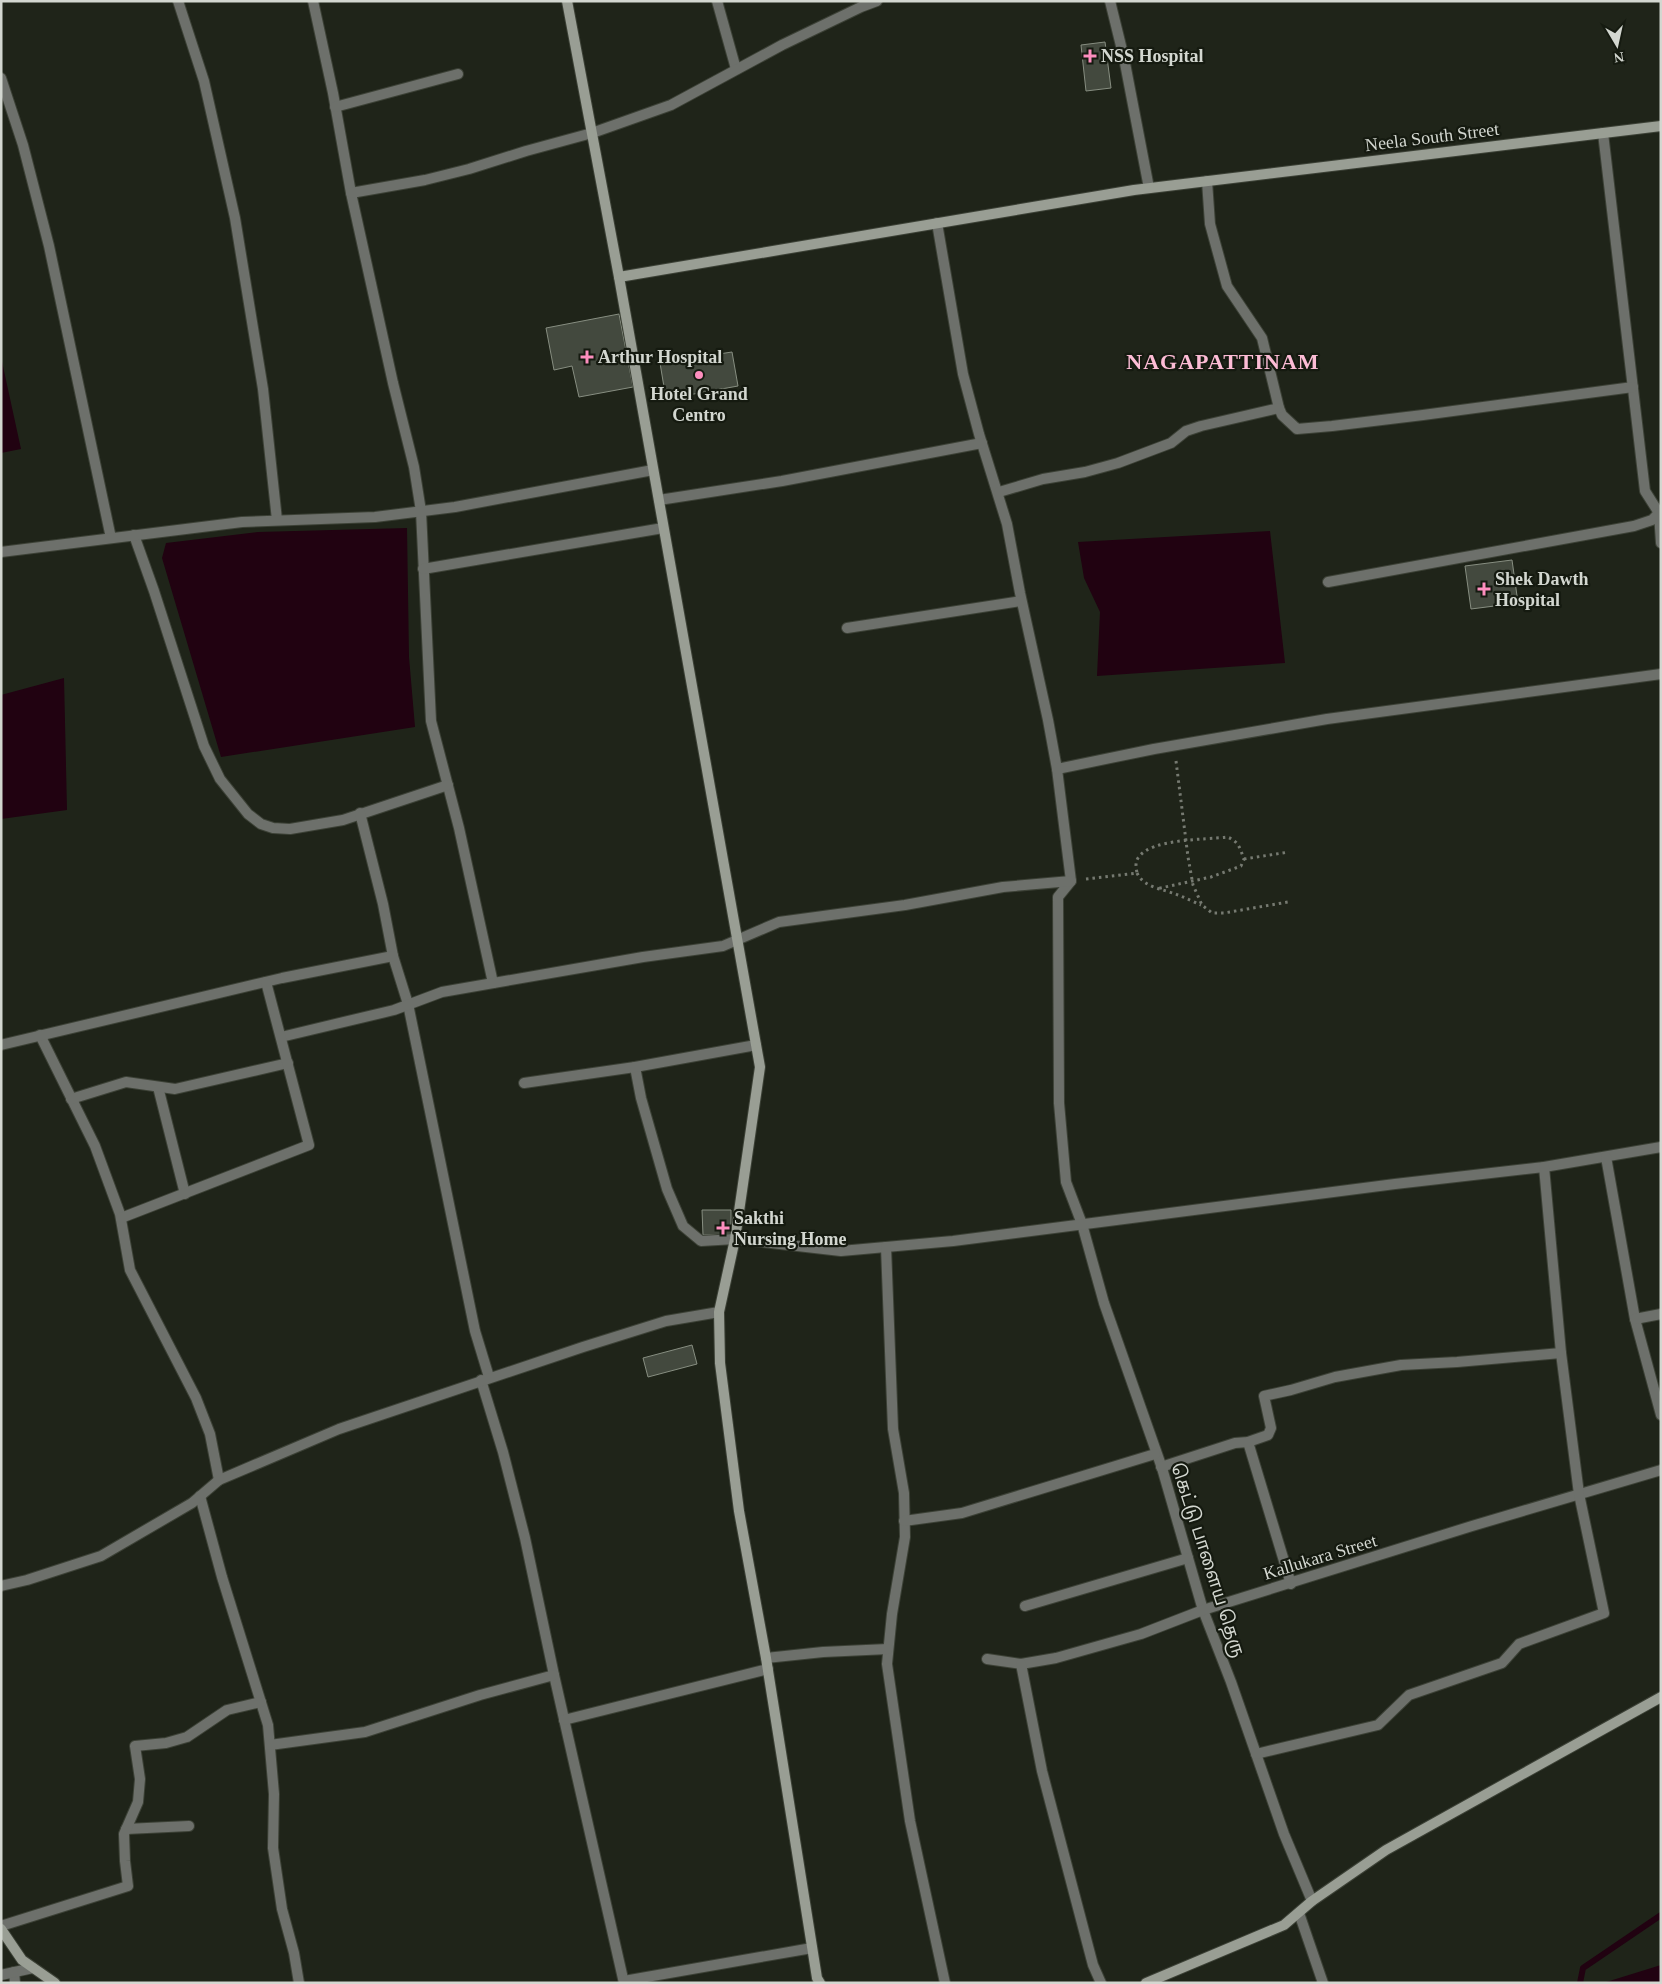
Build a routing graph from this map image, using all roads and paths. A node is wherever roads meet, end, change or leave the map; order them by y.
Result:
1 (178, 1) edge
2 (313, 1) edge
3 (566, 1) edge
4 (717, 1) edge
5 (877, 1) edge
6 (1110, 1) edge
7 (736, 69) junction
8 (458, 74) dead end
9 (1, 78) edge
10 (335, 107) junction
11 (1661, 126) edge
12 (592, 133) junction
13 (1603, 133) junction
14 (1207, 181) junction
15 (1149, 188) junction
16 (351, 193) junction
17 (936, 223) junction
18 (619, 276) junction
19 (1633, 387) junction
20 (1279, 408) junction
21 (982, 443) junction
22 (653, 470) junction
23 (999, 492) junction
24 (659, 500) junction
25 (421, 511) junction
26 (1660, 514) edge
27 (277, 520) junction
28 (664, 528) junction
29 (134, 536) junction
30 (111, 538) junction
31 (1661, 543) edge
32 (1, 552) edge
33 (423, 569) junction
34 (1328, 582) dead end
35 (1021, 601) junction
36 (847, 628) dead end
37 (1661, 674) edge
38 (1174, 745) junction
39 (1057, 769) junction
40 (448, 785) junction
41 (360, 813) junction
42 (1186, 841) junction
43 (1289, 852) dead end
44 (1244, 859) junction
45 (1136, 873) junction
46 (1070, 881) junction
47 (1192, 882) junction
48 (1156, 889) junction
49 (1288, 902) dead end
50 (1202, 905) junction
51 (737, 939) junction
52 (393, 956) junction
53 (266, 982) junction
54 (493, 983) junction
55 (408, 1004) junction
56 (40, 1035) junction
57 (281, 1037) junction
58 (1, 1045) edge
59 (756, 1045) junction
60 (288, 1063) junction
61 (635, 1067) junction
62 (524, 1083) dead end
63 (158, 1087) junction
64 (71, 1099) junction
65 (1661, 1147) edge
66 (1606, 1156) junction
67 (1544, 1168) junction
68 (185, 1194) junction
69 (121, 1218) junction
70 (1082, 1224) junction
71 (735, 1239) junction
72 (886, 1247) junction
73 (718, 1312) junction
74 (1661, 1314) edge
75 (1635, 1319) junction
76 (1561, 1353) junction
77 (485, 1378) junction
78 (1661, 1415) edge
79 (1248, 1442) junction
80 (1156, 1454) junction
81 (1161, 1467) junction
82 (1661, 1470) edge
83 (219, 1480) junction
84 (1579, 1494) junction
85 (200, 1496) junction
86 (904, 1521) junction
87 (1188, 1558) junction
88 (1291, 1584) junction
89 (1, 1586) edge
90 (1025, 1606) dead end
91 (1203, 1610) junction
92 (888, 1649) junction
93 (987, 1659) dead end
94 (767, 1664) junction
95 (1021, 1664) junction
96 (554, 1675) junction
97 (1661, 1698) edge
98 (261, 1702) junction
99 (564, 1720) junction
100 (270, 1745) junction
101 (1256, 1754) junction
102 (189, 1826) dead end
103 (126, 1829) junction
104 (1312, 1901) junction
105 (1299, 1913) junction
106 (1, 1928) edge
107 (812, 1948) junction
108 (33, 1968) junction
109 (1, 1975) edge
110 (14, 1977) edge
111 (624, 1982) edge
112 (55, 1983) edge
113 (299, 1983) edge
114 (820, 1983) edge
115 (945, 1983) edge
116 (1101, 1983) edge
117 (1146, 1983) edge
118 (1323, 1983) edge

1 - 27 street
2 - 10 street
3 - 12 street
4 - 7 street
5 - 7 street
6 - 15 street
7 - 12 street
8 - 10 street
9 - 30 street
10 - 16 street
11 - 13 street, Neela South Street
12 - 16 street
12 - 18 street
13 - 14 street, Neela South Street
13 - 19 street
14 - 15 street, Neela South Street
14 - 20 street
15 - 17 street, Neela South Street
16 - 25 street
17 - 18 street, Neela South Street
17 - 21 street
18 - 22 street
19 - 20 street
19 - 26 street
20 - 23 street
21 - 23 street
21 - 24 street
22 - 24 street
22 - 25 street
23 - 35 street
24 - 28 street
25 - 27 street
25 - 33 street
26 - 31 street
26 - 34 street
27 - 29 street
28 - 33 street
28 - 51 street
29 - 30 street
29 - 41 street
30 - 32 street
33 - 40 street
35 - 36 street
35 - 39 street
37 - 38 street
38 - 39 street
38 - 42 path
39 - 46 street
40 - 41 street
40 - 54 street
41 - 52 street
42 - 44 path
42 - 45 path
42 - 47 path
43 - 44 path
44 - 47 path
45 - 46 path
45 - 48 path
46 - 51 street
46 - 70 street, கெட்டு பாளைய தெரு
47 - 48 path
47 - 50 path
48 - 50 path
49 - 50 path
51 - 54 street
51 - 59 street
52 - 53 street
52 - 55 street
53 - 56 street
53 - 57 street
54 - 55 street
55 - 57 street
55 - 77 street
56 - 58 street
56 - 64 street
57 - 60 street
59 - 61 street
59 - 71 street
60 - 63 street
60 - 68 street
61 - 62 street
61 - 71 street
63 - 64 street
63 - 68 street
64 - 69 street
65 - 66 street
66 - 67 street
66 - 75 street
67 - 70 street
67 - 76 street
68 - 69 street
69 - 83 street
70 - 72 street
70 - 80 street, கெட்டு பாளைய தெரு
71 - 72 street
71 - 73 street
72 - 86 street
73 - 77 street
73 - 94 street
74 - 75 street
75 - 78 street
76 - 79 street
76 - 84 street
77 - 83 street
77 - 96 street
79 - 81 street
79 - 88 street
80 - 81 street, கெட்டு பாளைய தெரு
80 - 86 street
81 - 87 street, கெட்டு பாளைய தெரு
82 - 84 street, Kallukara Street
83 - 85 street
84 - 88 street, Kallukara Street
84 - 101 street
85 - 89 street
85 - 98 street
86 - 92 street
87 - 90 street
87 - 91 street, கெட்டு பாளைய தெரு
88 - 91 street, Kallukara Street
91 - 95 street, Kallukara Street
91 - 101 street, கெட்டு பாளைய தெரு
92 - 94 street
92 - 115 street
93 - 95 street, Kallukara Street
94 - 99 street
94 - 107 street
95 - 116 street
96 - 99 street
96 - 100 street
97 - 104 street
98 - 100 street
98 - 103 street
99 - 111 street
100 - 113 street
101 - 104 street, கெட்டு பாளைய தெரு
102 - 103 street
103 - 106 street
104 - 105 street
105 - 117 street
105 - 118 street
106 - 108 street
107 - 111 street
107 - 114 street
108 - 110 street
108 - 112 street
109 - 110 street

